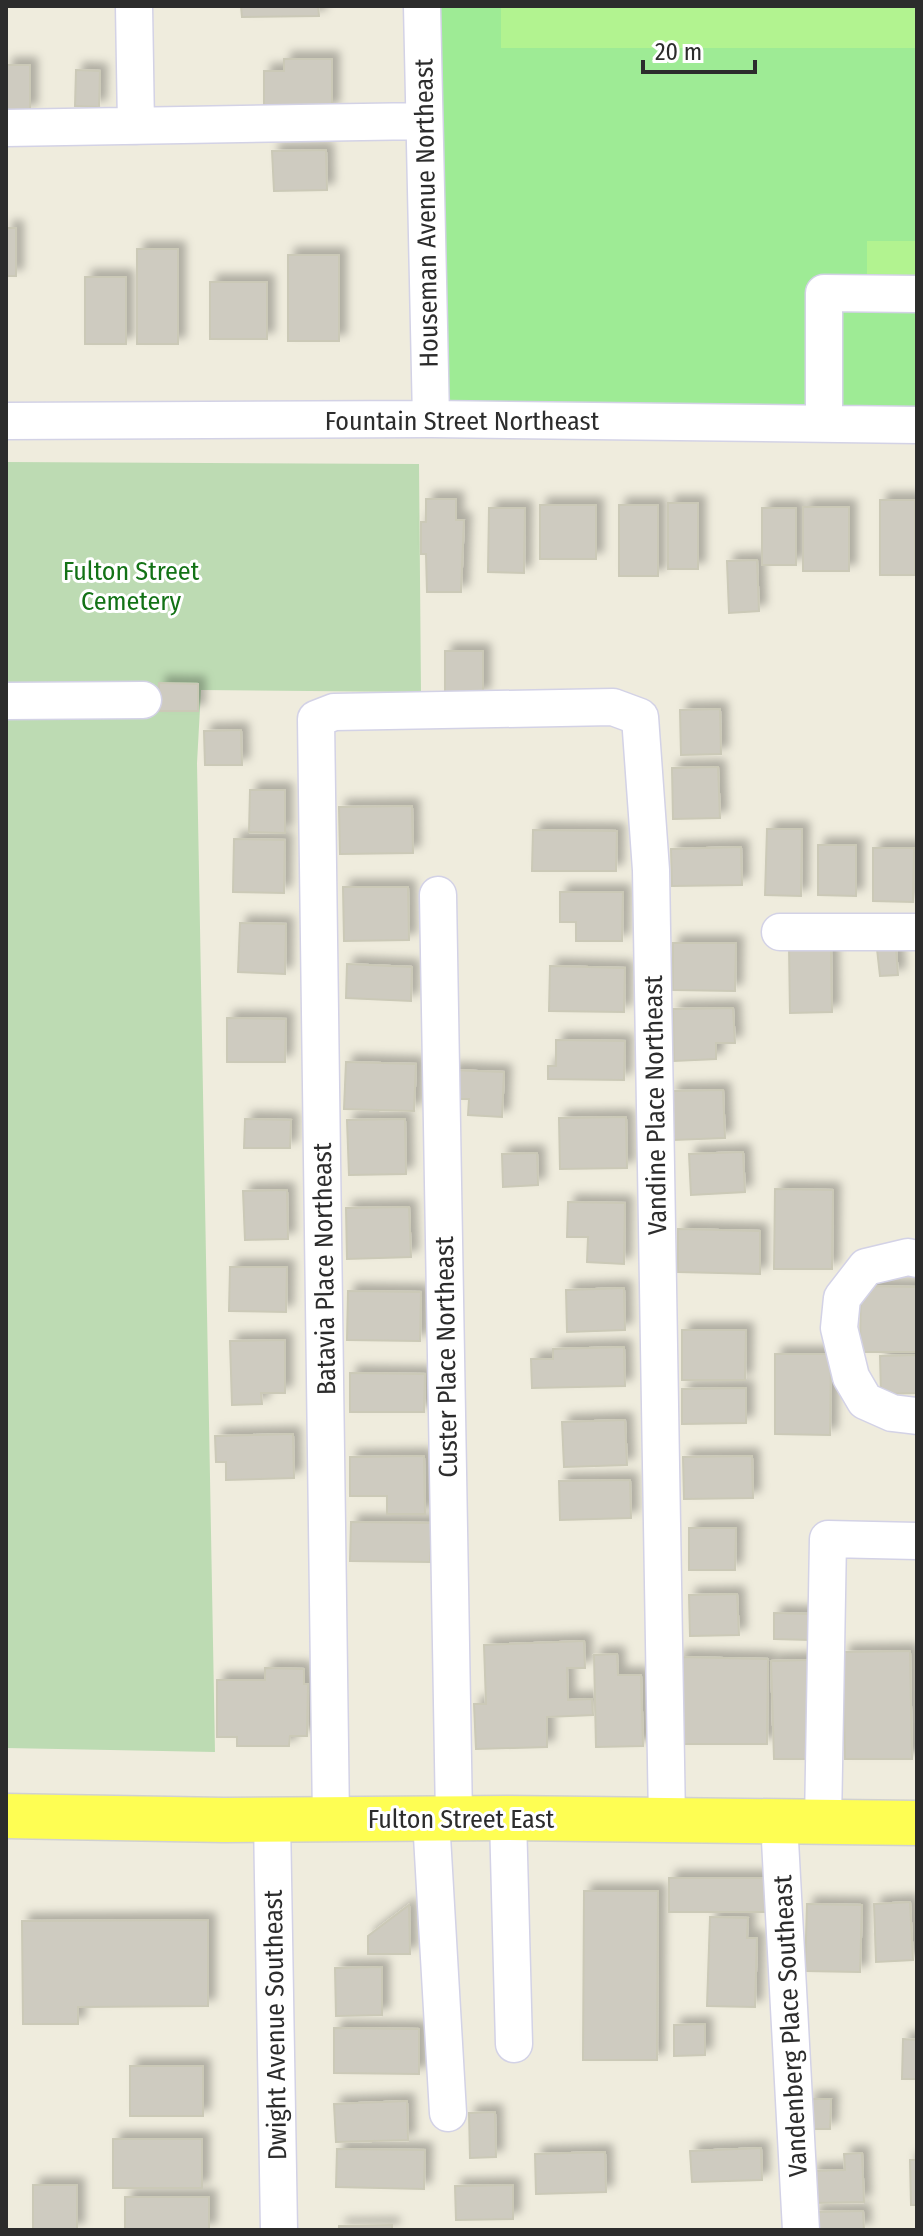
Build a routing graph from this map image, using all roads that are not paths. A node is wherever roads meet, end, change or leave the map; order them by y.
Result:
1 (134, 6) edge
2 (422, 6) edge
3 (424, 121) junction
4 (136, 126) junction
5 (6, 128) edge
6 (917, 294) edge
7 (431, 419) junction
8 (6, 421) edge
9 (824, 424) junction
10 (917, 425) edge
11 (143, 700) dead end
12 (6, 701) edge
13 (316, 719) joint
14 (438, 895) dead end
15 (780, 932) dead end
16 (917, 932) edge
17 (917, 1259) edge
18 (917, 1416) edge
19 (917, 1541) edge
20 (6, 1816) edge
21 (508, 1818) junction
22 (272, 1819) junction
23 (442, 1819) junction
24 (331, 1820) junction
25 (667, 1821) junction
26 (779, 1822) junction
27 (823, 1823) junction
28 (917, 1823) edge
29 (514, 2044) dead end
30 (448, 2113) dead end
31 (279, 2230) edge
32 (801, 2230) edge

1 - 4 street
2 - 3 street, Houseman Avenue Northeast
3 - 4 street
3 - 7 street, Houseman Avenue Northeast
4 - 5 street
6 - 9 street
7 - 8 street, Fountain Street Northeast
7 - 9 street, Fountain Street Northeast
9 - 10 street, Fountain Street Northeast
11 - 12 street
13 - 24 street, Batavia Place Northeast
13 - 25 street, Vandine Place Northeast
14 - 23 street, Custer Place Northeast
15 - 16 street
17 - 18 street
19 - 27 street
20 - 22 main road, Fulton Street East
21 - 23 main road, Fulton Street East
21 - 25 main road, Fulton Street East
21 - 29 street
22 - 24 main road, Fulton Street East
22 - 31 street, Dwight Avenue Southeast
23 - 24 main road, Fulton Street East
23 - 30 street, Custer Place Northeast
25 - 26 main road, Fulton Street East
26 - 27 main road, Fulton Street East
26 - 32 street, Vandenberg Place Southeast
27 - 28 main road, Fulton Street East

